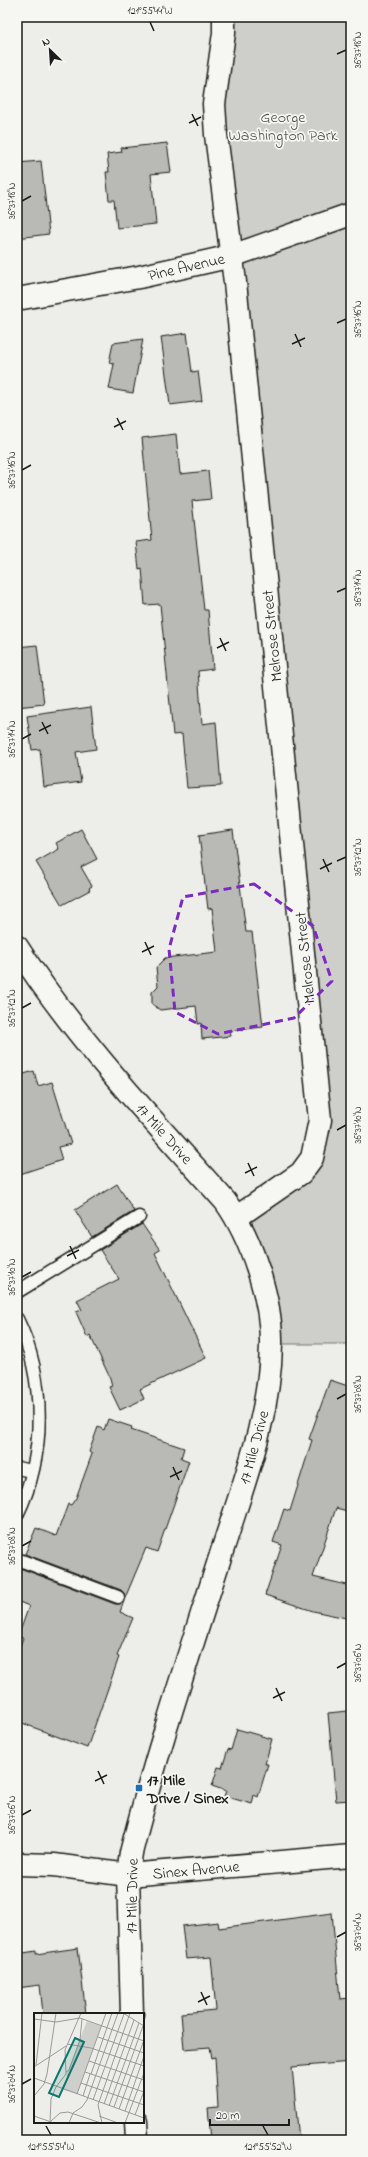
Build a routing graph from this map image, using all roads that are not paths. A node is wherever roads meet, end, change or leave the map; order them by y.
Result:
1 (224, 17) edge
2 (351, 214) edge
3 (232, 256) junction
4 (17, 299) edge
5 (17, 947) edge
6 (139, 1217) dead end
7 (237, 1217) junction
8 (17, 1292) edge
9 (17, 1319) edge
10 (17, 1468) edge
11 (32, 1471) junction
12 (17, 1515) edge
13 (17, 1560) edge
14 (118, 1597) dead end
15 (351, 1856) edge
16 (17, 1864) edge
17 (128, 1875) junction
18 (132, 2013) edge
19 (136, 2123) edge
20 (137, 2140) edge

1 - 3 street, Melrose Street
2 - 3 street, Pine Avenue
3 - 4 street, Pine Avenue
3 - 7 street, Melrose Street
5 - 7 street, 17 Mile Drive
6 - 8 lane
7 - 17 street, 17 Mile Drive
9 - 11 lane
10 - 11 lane
11 - 12 lane
13 - 14 lane
15 - 17 street, Sinex Avenue
16 - 17 street, Sinex Avenue
17 - 18 street, 17 Mile Drive
19 - 20 street

